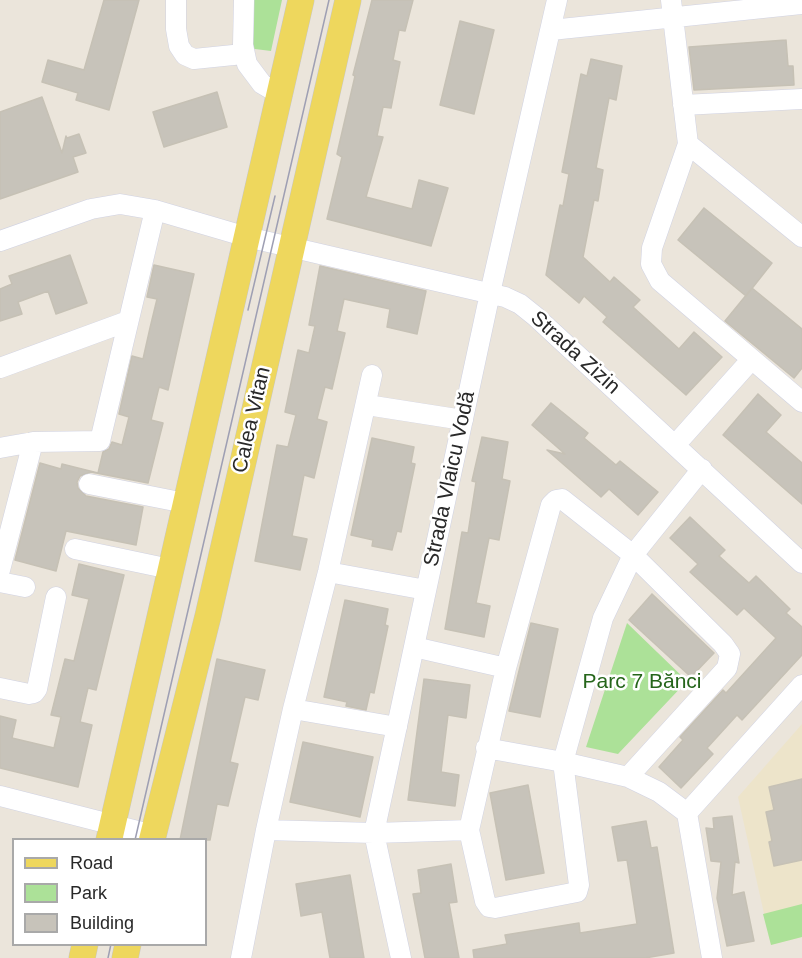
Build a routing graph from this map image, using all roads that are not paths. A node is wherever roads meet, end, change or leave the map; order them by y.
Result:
1 (176, 0) edge
2 (244, 0) edge
3 (301, 0) edge
4 (348, 0) edge
5 (557, 0) edge
6 (802, 4) edge
7 (672, 8) edge
8 (551, 30) junction
9 (243, 54) junction
10 (279, 93) junction
11 (802, 99) edge
12 (684, 105) junction
13 (688, 144) junction
14 (155, 210) junction
15 (774, 213) junction
16 (802, 214) edge
17 (247, 237) junction
18 (802, 237) edge
19 (0, 241) edge
20 (292, 247) junction
21 (490, 293) junction
22 (128, 321) junction
23 (752, 360) junction
24 (0, 368) edge
25 (372, 375) dead end
26 (802, 402) edge
27 (367, 405) junction
28 (463, 420) junction
29 (33, 442) junction
30 (676, 444) junction
31 (0, 448) edge
32 (702, 469) junction
33 (88, 484) dead end
34 (185, 503) junction
35 (75, 549) dead end
36 (633, 555) junction
37 (802, 563) edge
38 (170, 569) junction
39 (0, 570) edge
40 (328, 572) junction
41 (0, 582) edge
42 (25, 587) dead end
43 (426, 590) junction
44 (56, 597) dead end
45 (414, 647) junction
46 (506, 668) junction
47 (802, 685) edge
48 (0, 688) edge
49 (293, 709) junction
50 (397, 727) junction
51 (486, 748) junction
52 (564, 762) junction
53 (628, 777) junction
54 (0, 796) edge
55 (687, 813) junction
56 (266, 830) junction
57 (469, 830) junction
58 (111, 832) edge
59 (374, 833) junction
60 (153, 837) edge
61 (242, 958) edge
62 (401, 958) edge
63 (712, 958) edge

1 - 9 street
2 - 9 street
3 - 10 main road
4 - 20 main road, Calea Vitan
5 - 8 street, Strada Vlaicu Vodă
6 - 7 street
7 - 8 street
7 - 12 street
8 - 21 street, Strada Vlaicu Vodă
9 - 10 street
10 - 17 main road
11 - 12 street
12 - 13 street
13 - 15 street
13 - 23 street
14 - 17 street, Strada Zizin
14 - 19 street, Strada Zizin
14 - 22 street
15 - 16 street
15 - 18 street
17 - 20 street, Strada Zizin
17 - 34 main road
20 - 21 street, Strada Zizin
20 - 60 main road, Calea Vitan
21 - 28 street, Strada Vlaicu Vodă
21 - 30 street, Strada Zizin
22 - 24 street
22 - 29 street
23 - 26 street
23 - 30 street
25 - 27 street
27 - 28 street
27 - 40 street
28 - 43 street, Strada Vlaicu Vodă
29 - 31 street
29 - 39 street
30 - 32 street, Strada Zizin
32 - 36 street
32 - 37 street, Strada Zizin
33 - 34 street
34 - 38 main road
35 - 38 street
36 - 46 street
36 - 52 street
36 - 53 street
38 - 58 main road
40 - 43 street
40 - 49 street
41 - 42 street
43 - 45 street, Strada Vlaicu Vodă
44 - 48 street
45 - 46 street
45 - 50 street, Strada Vlaicu Vodă
46 - 51 street
47 - 55 street
49 - 50 street
49 - 56 street
50 - 59 street, Strada Vlaicu Vodă
51 - 52 street
51 - 57 street
52 - 53 street
52 - 57 street
53 - 55 street
54 - 58 street
55 - 63 street
56 - 59 street
56 - 61 street
57 - 59 street
58 - 60 street
59 - 62 street, Strada Vlaicu Vodă

